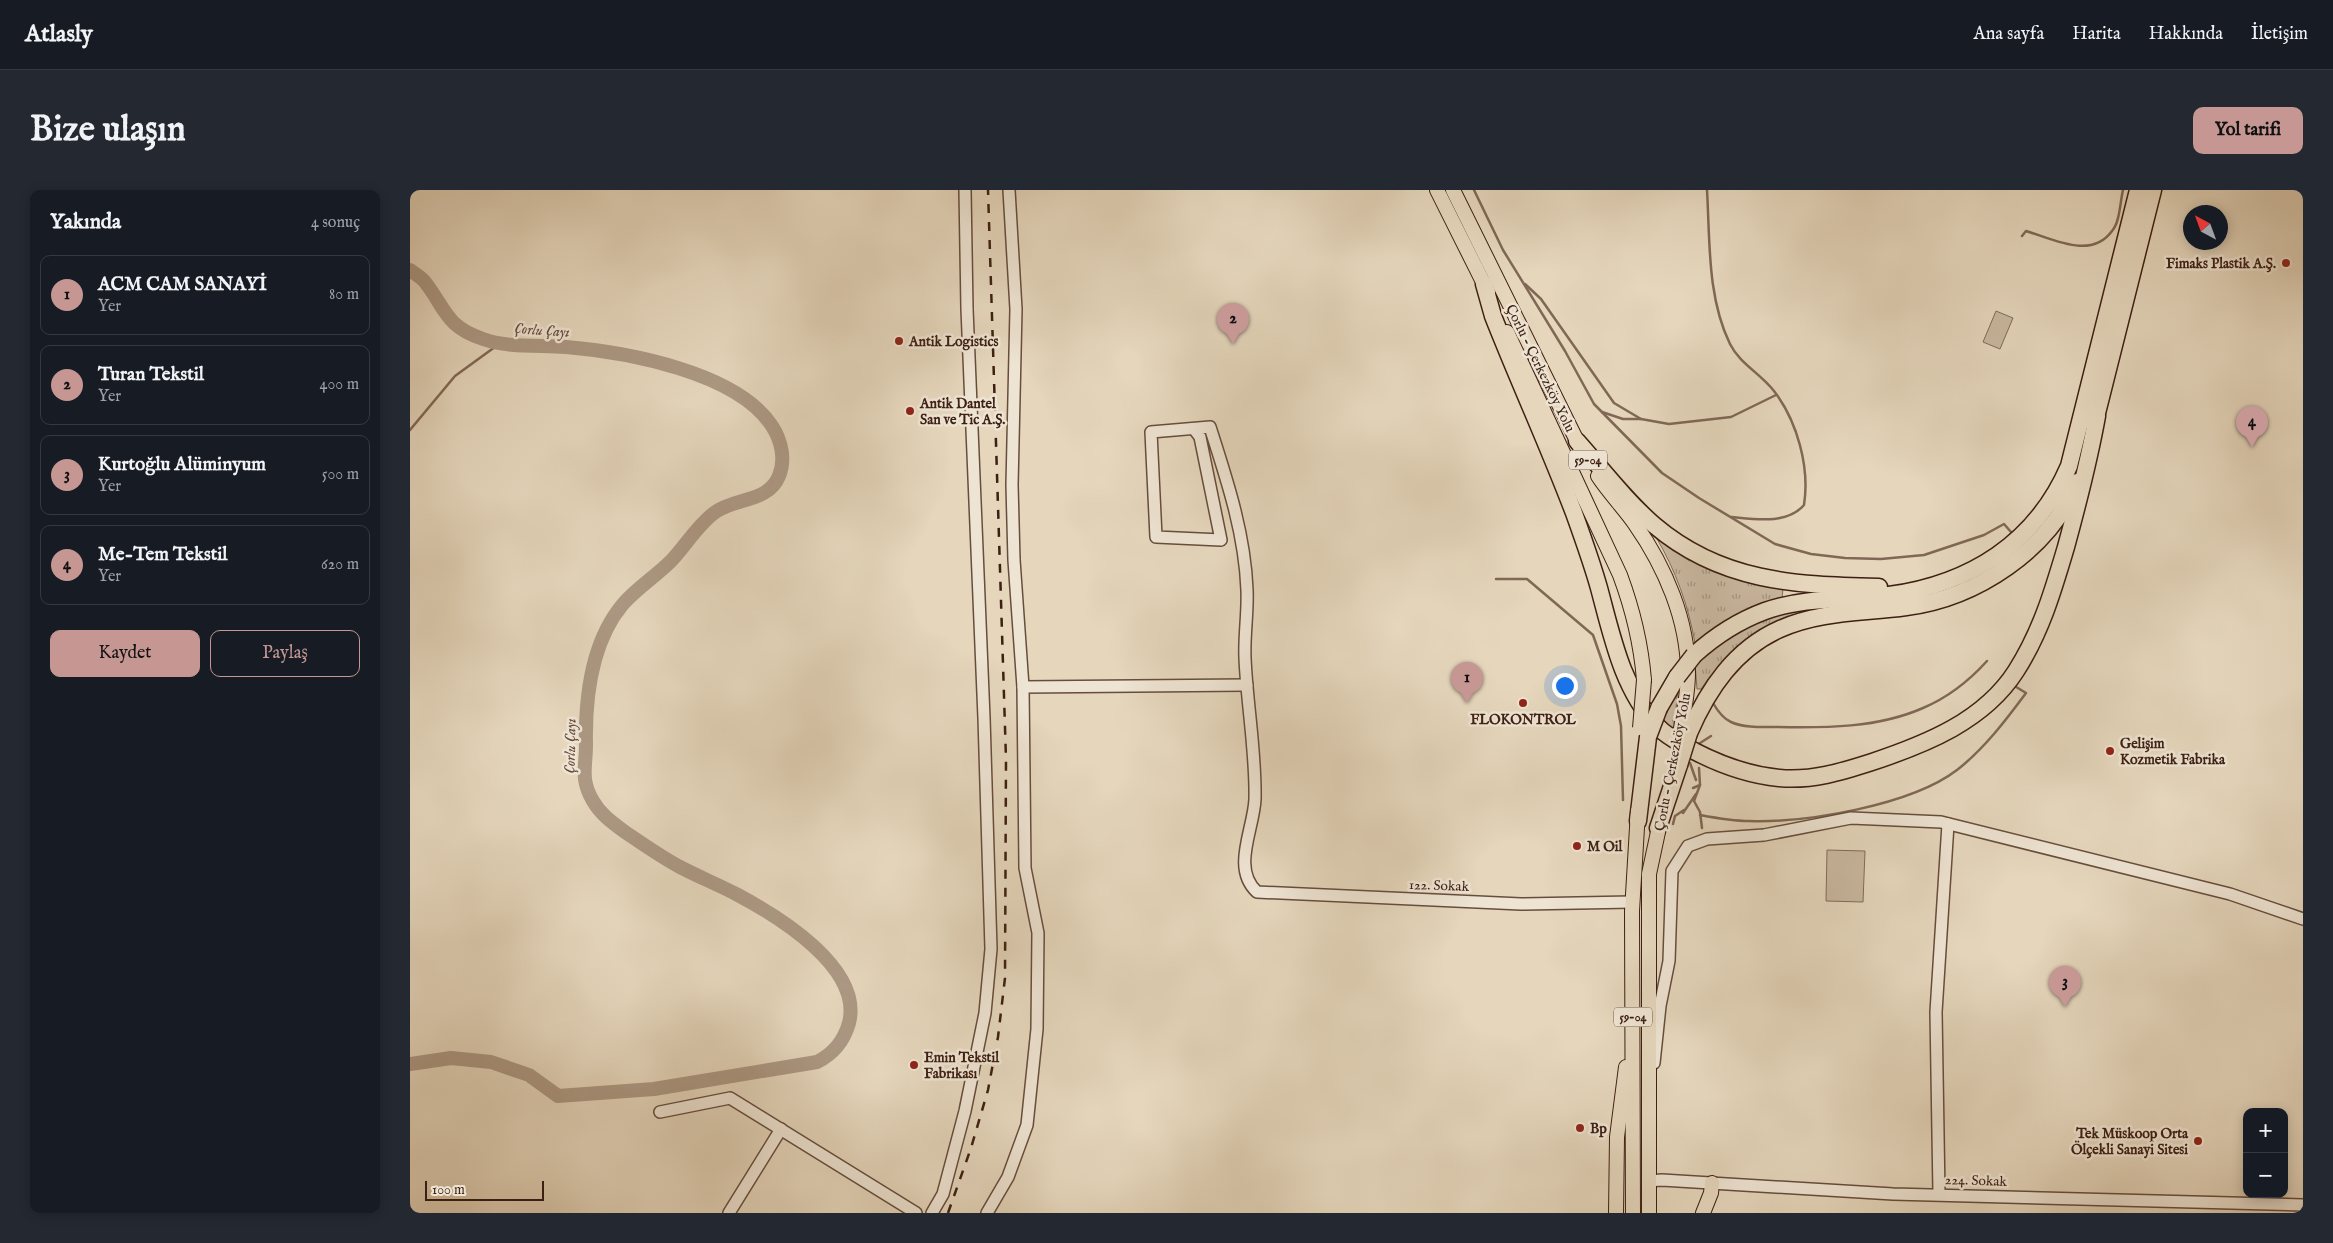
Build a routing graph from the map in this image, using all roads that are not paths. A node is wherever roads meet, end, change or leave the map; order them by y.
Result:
1 (964, 190) edge
2 (1009, 190) edge
3 (1437, 190) edge
4 (1453, 190) edge
5 (2138, 190) edge
6 (2153, 190) edge
7 (1484, 284) junction
8 (2122, 287) junction
9 (2097, 416) junction
10 (1194, 428) junction
11 (1576, 441) junction
12 (1974, 571) junction
13 (1247, 685) junction
14 (1024, 687) junction
15 (1644, 733) junction
16 (1685, 733) junction
17 (1638, 821) joint
18 (1948, 824) junction
19 (1658, 828) joint
20 (1632, 902) junction
21 (2303, 918) edge
22 (1634, 1028) junction
23 (660, 1112) dead end
24 (1650, 1112) junction
25 (780, 1129) junction
26 (1633, 1181) junction
27 (1648, 1181) junction
28 (1616, 1182) junction
29 (1712, 1183) junction
30 (1939, 1194) junction
31 (2303, 1205) edge
32 (911, 1212) edge
33 (729, 1213) edge
34 (932, 1213) edge
35 (987, 1213) edge
36 (1616, 1213) edge
37 (1633, 1213) edge
38 (1649, 1213) edge
39 (1703, 1213) edge

1 - 34 street
2 - 14 street
3 - 7 main road, Çorlu - Çerkezköy Yolu / 59-04
4 - 11 main road, Çorlu - Çerkezköy Yolu / 59-04
5 - 8 highway
6 - 8 highway
7 - 9 highway
7 - 15 main road, Çorlu - Çerkezköy Yolu / 59-04, bridge
8 - 9 highway
8 - 12 highway
9 - 16 highway
10 - 10 street
10 - 13 street
11 - 12 highway
11 - 16 main road, Çorlu - Çerkezköy Yolu / 59-04
12 - 15 highway, bridge
13 - 14 street
13 - 20 street, 122. Sokak
14 - 35 street
15 - 17 highway
16 - 19 highway, bridge
17 - 20 main road, Çorlu - Çerkezköy Yolu / 59-04
18 - 21 street
18 - 24 street
18 - 30 street
19 - 24 main road, Çorlu - Çerkezköy Yolu / 59-04
20 - 22 main road, Çorlu - Çerkezköy Yolu / 59-04
22 - 26 main road, Çorlu - Çerkezköy Yolu / 59-04
22 - 28 main road
23 - 25 street
24 - 27 main road, Çorlu - Çerkezköy Yolu / 59-04
25 - 32 street
25 - 33 street
26 - 27 main road
26 - 28 main road
26 - 37 main road, Çorlu - Çerkezköy Yolu / 59-04
27 - 29 street, 224. Sokak
27 - 38 main road, Çorlu - Çerkezköy Yolu / 59-04
28 - 36 main road
29 - 30 street, 224. Sokak
29 - 39 main road
30 - 31 street, 224. Sokak

